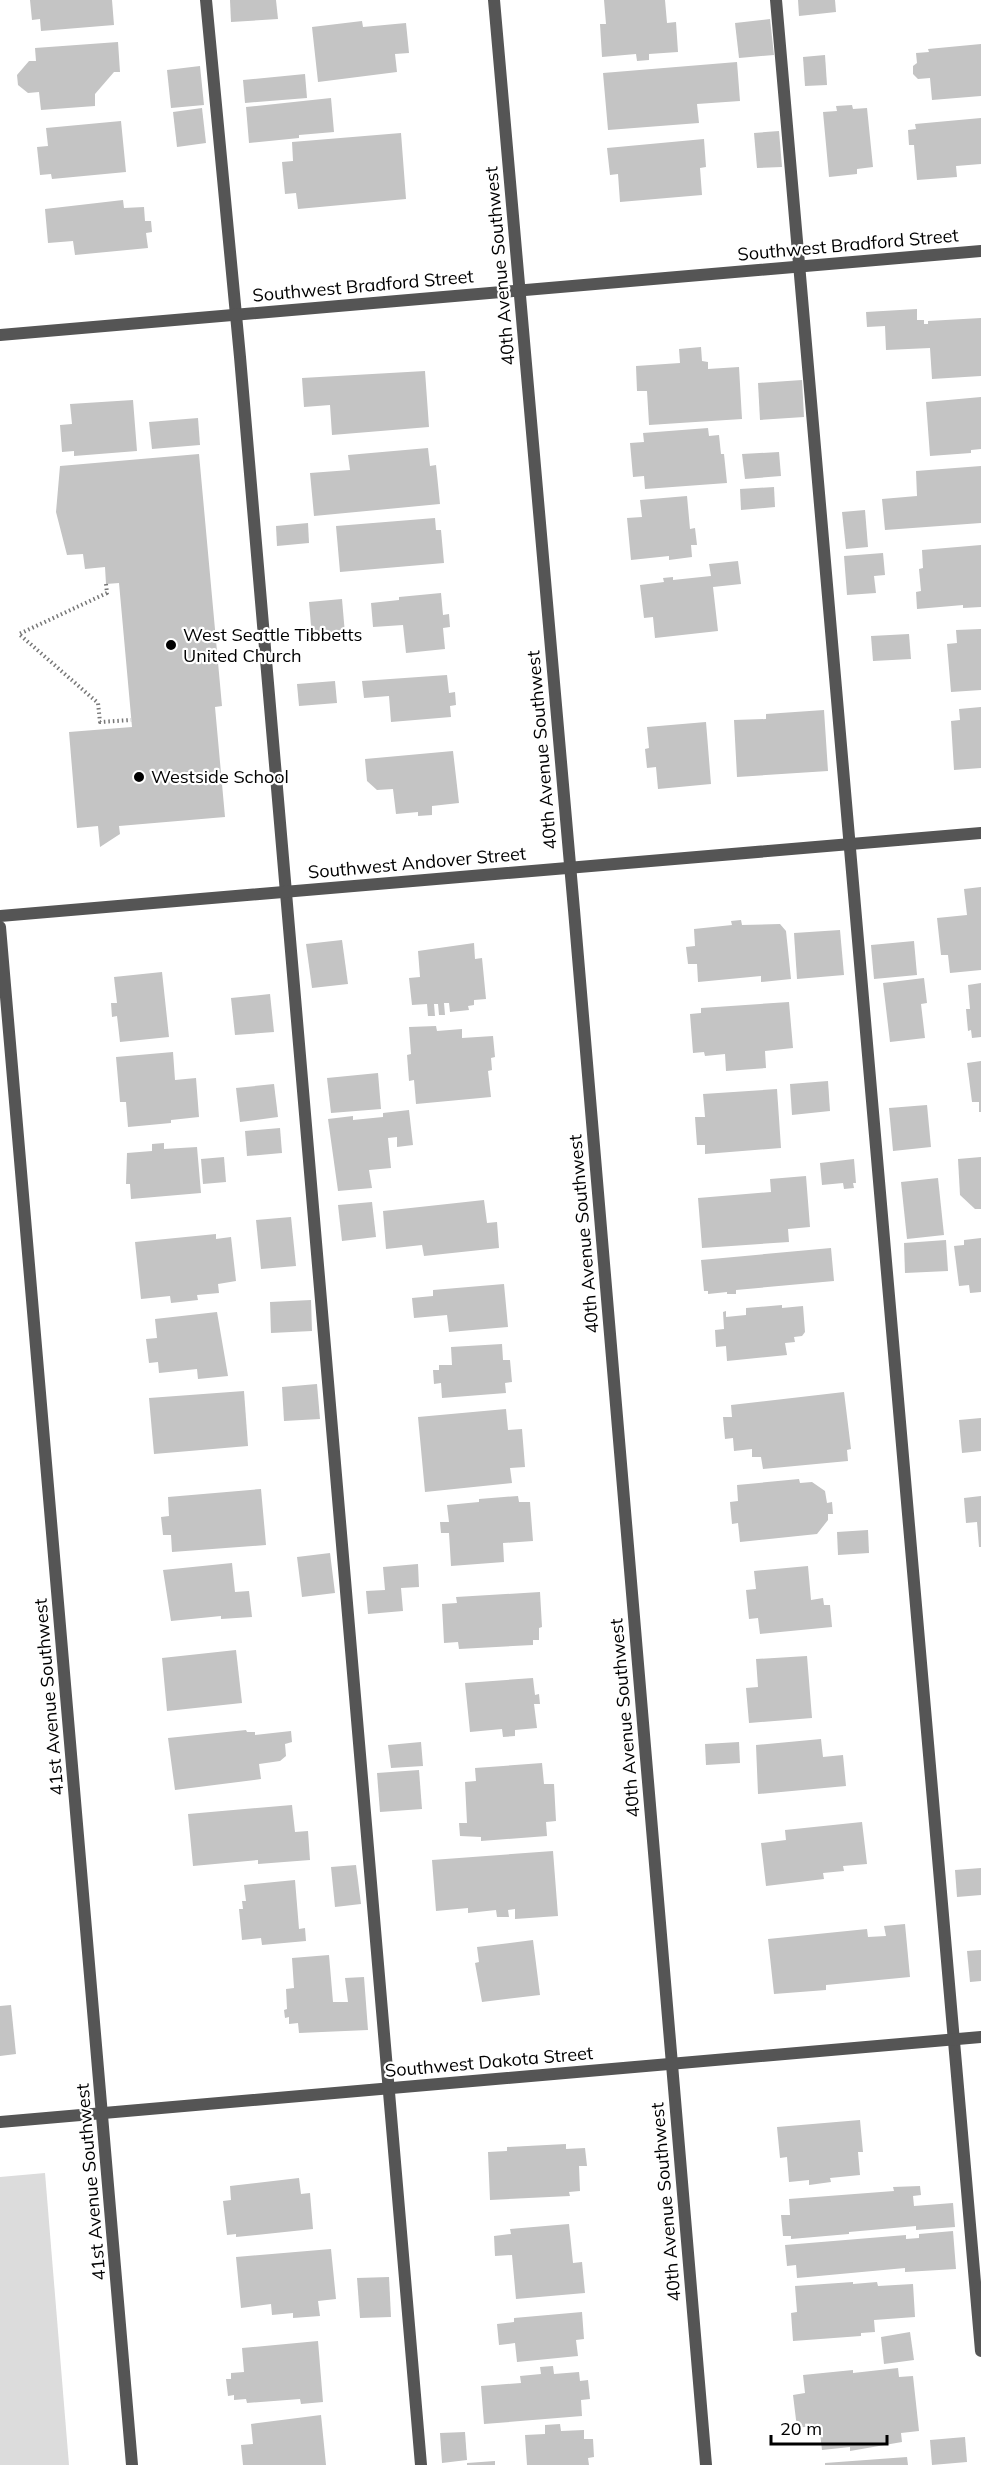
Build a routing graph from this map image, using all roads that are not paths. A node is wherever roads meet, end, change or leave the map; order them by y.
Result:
1 (206, 0) edge
2 (494, 0) edge
3 (776, 0) edge
4 (981, 251) edge
5 (799, 267) junction
6 (520, 291) junction
7 (236, 315) junction
8 (0, 335) edge
9 (981, 833) edge
10 (849, 844) junction
11 (570, 867) junction
12 (285, 892) junction
13 (0, 916) edge
14 (0, 927) edge
15 (981, 2037) edge
16 (954, 2040) junction
17 (672, 2064) junction
18 (388, 2088) junction
19 (103, 2113) junction
20 (0, 2122) edge
21 (981, 2351) edge
22 (132, 2465) edge
23 (421, 2465) edge
24 (706, 2465) edge

1 - 7 street
2 - 6 street, 40th Avenue Southwest
3 - 5 street
4 - 5 street, Southwest Bradford Street
5 - 6 street, Southwest Bradford Street
5 - 10 street
6 - 7 street, Southwest Bradford Street
6 - 11 street, 40th Avenue Southwest
7 - 8 street, Southwest Bradford Street
7 - 12 street
9 - 10 street, Southwest Andover Street
10 - 11 street, Southwest Andover Street
10 - 16 street
11 - 12 street, Southwest Andover Street
11 - 17 street, 40th Avenue Southwest
12 - 13 street, Southwest Andover Street
12 - 18 street
14 - 19 street, 41st Avenue Southwest
15 - 16 street, Southwest Dakota Street
16 - 17 street, Southwest Dakota Street
16 - 21 street
17 - 18 street, Southwest Dakota Street
17 - 24 street, 40th Avenue Southwest
18 - 19 street, Southwest Dakota Street
18 - 23 street
19 - 20 street, Southwest Dakota Street
19 - 22 street, 41st Avenue Southwest

